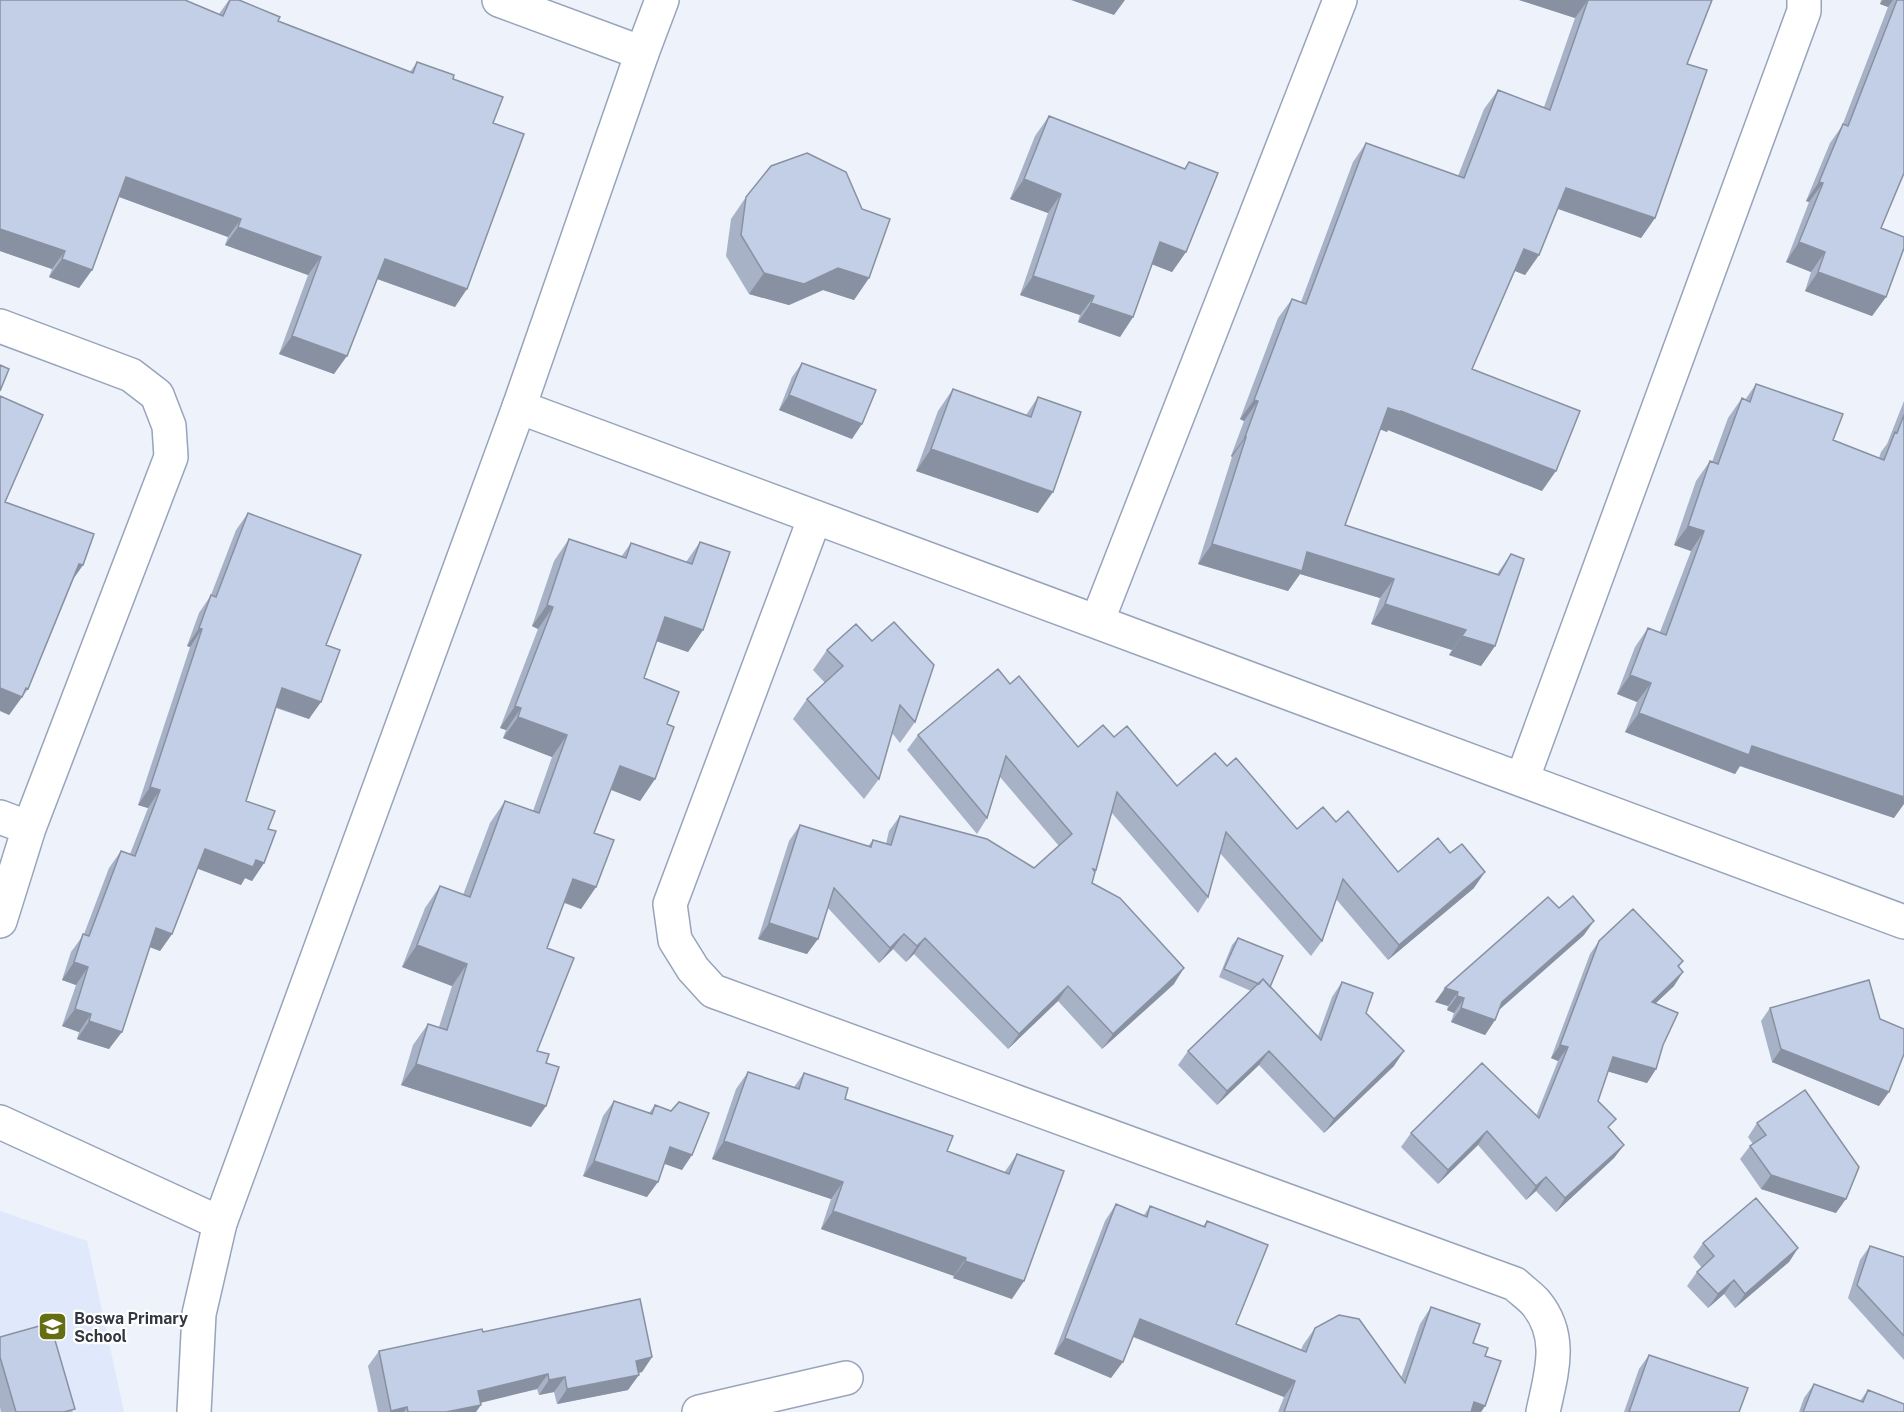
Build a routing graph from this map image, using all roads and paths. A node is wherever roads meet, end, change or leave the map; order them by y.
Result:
1 (499, 0) edge
2 (662, 0) edge
3 (1340, 0) edge
4 (1804, 0) edge
5 (642, 53) junction
6 (0, 326) edge
7 (519, 406) junction
8 (815, 517) junction
9 (1097, 622) junction
10 (1522, 780) junction
11 (14, 822) edge
12 (0, 921) edge
13 (1904, 922) edge
14 (0, 1122) edge
15 (220, 1223) junction
16 (846, 1378) dead end
17 (772, 1404) edge
18 (194, 1412) edge
19 (699, 1412) edge
20 (1543, 1412) edge

1 - 5 street
2 - 5 street
3 - 9 street
4 - 10 street
5 - 7 street
6 - 11 street
7 - 8 street
7 - 15 street
8 - 9 street
8 - 20 street
9 - 10 street
10 - 13 street
11 - 12 street
14 - 15 street
15 - 18 street
16 - 17 street
17 - 19 street

